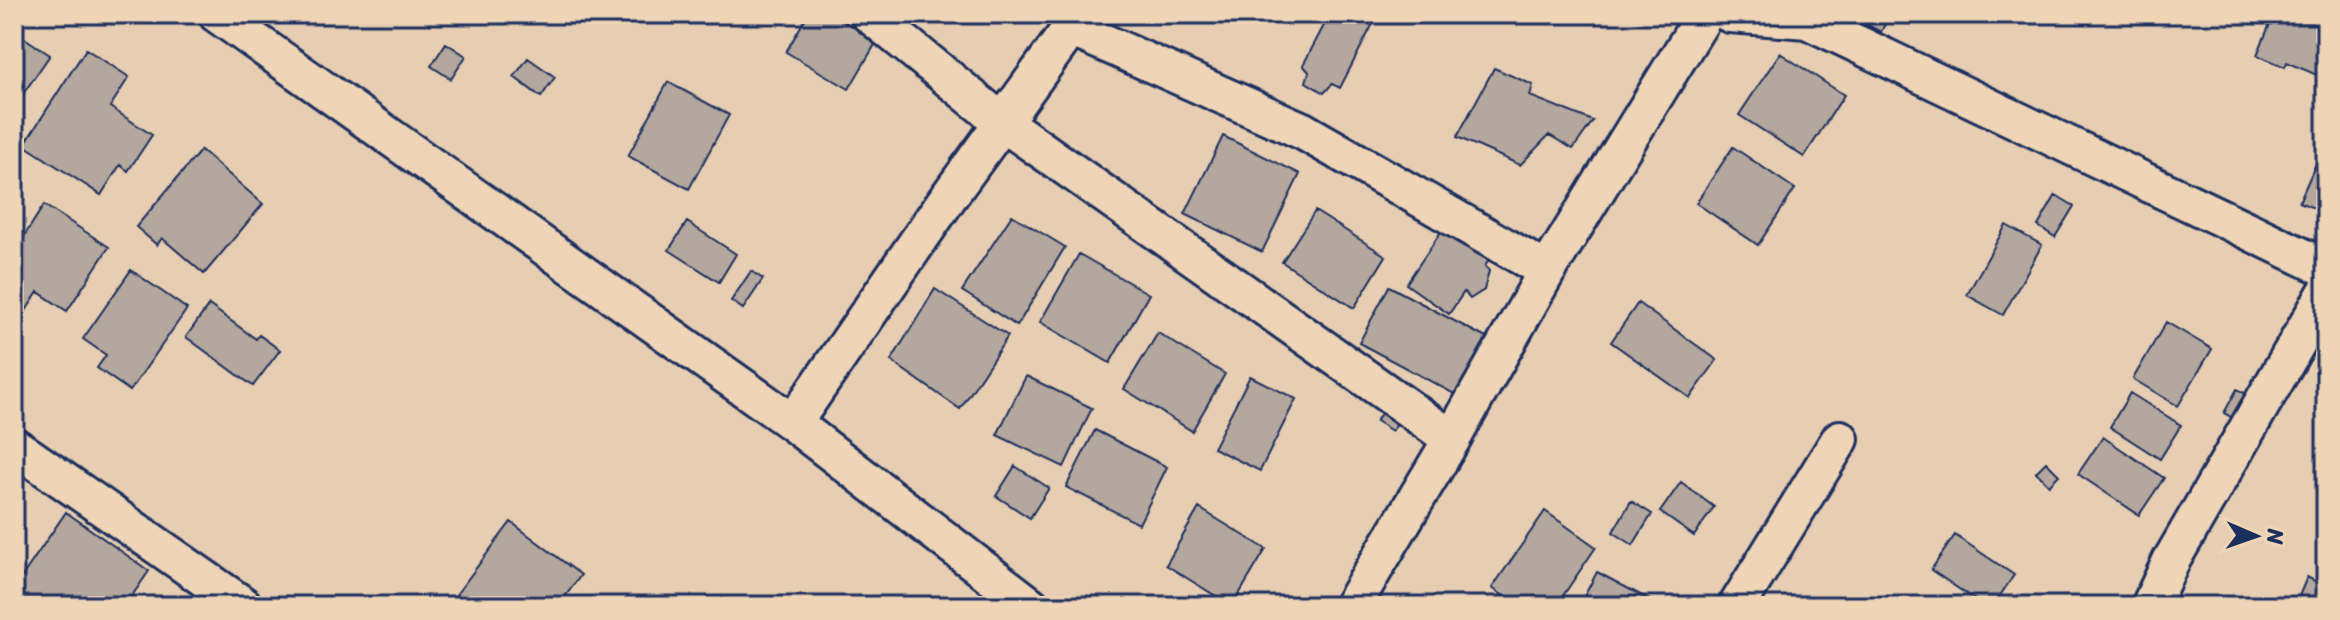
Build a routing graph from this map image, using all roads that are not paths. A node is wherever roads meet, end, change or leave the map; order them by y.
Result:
1 (217, 14) edge
2 (869, 14) edge
3 (1705, 14) edge
4 (1730, 14) edge
5 (1809, 17) edge
6 (1076, 21) edge
7 (1002, 122) junction
8 (2326, 268) edge
9 (1547, 271) junction
10 (2326, 293) edge
11 (793, 423) junction
12 (1452, 439) junction
13 (1840, 439) dead end
14 (14, 446) edge
15 (244, 606) edge
16 (1031, 606) edge
17 (1352, 606) edge
18 (1737, 606) edge
19 (2150, 606) edge

1 - 11 street
2 - 7 street
3 - 9 street
4 - 5 street
5 - 8 street
6 - 7 street
6 - 9 street
7 - 11 street
7 - 12 street
9 - 12 street
10 - 19 street
11 - 16 street
12 - 17 street
13 - 18 street
14 - 15 street

